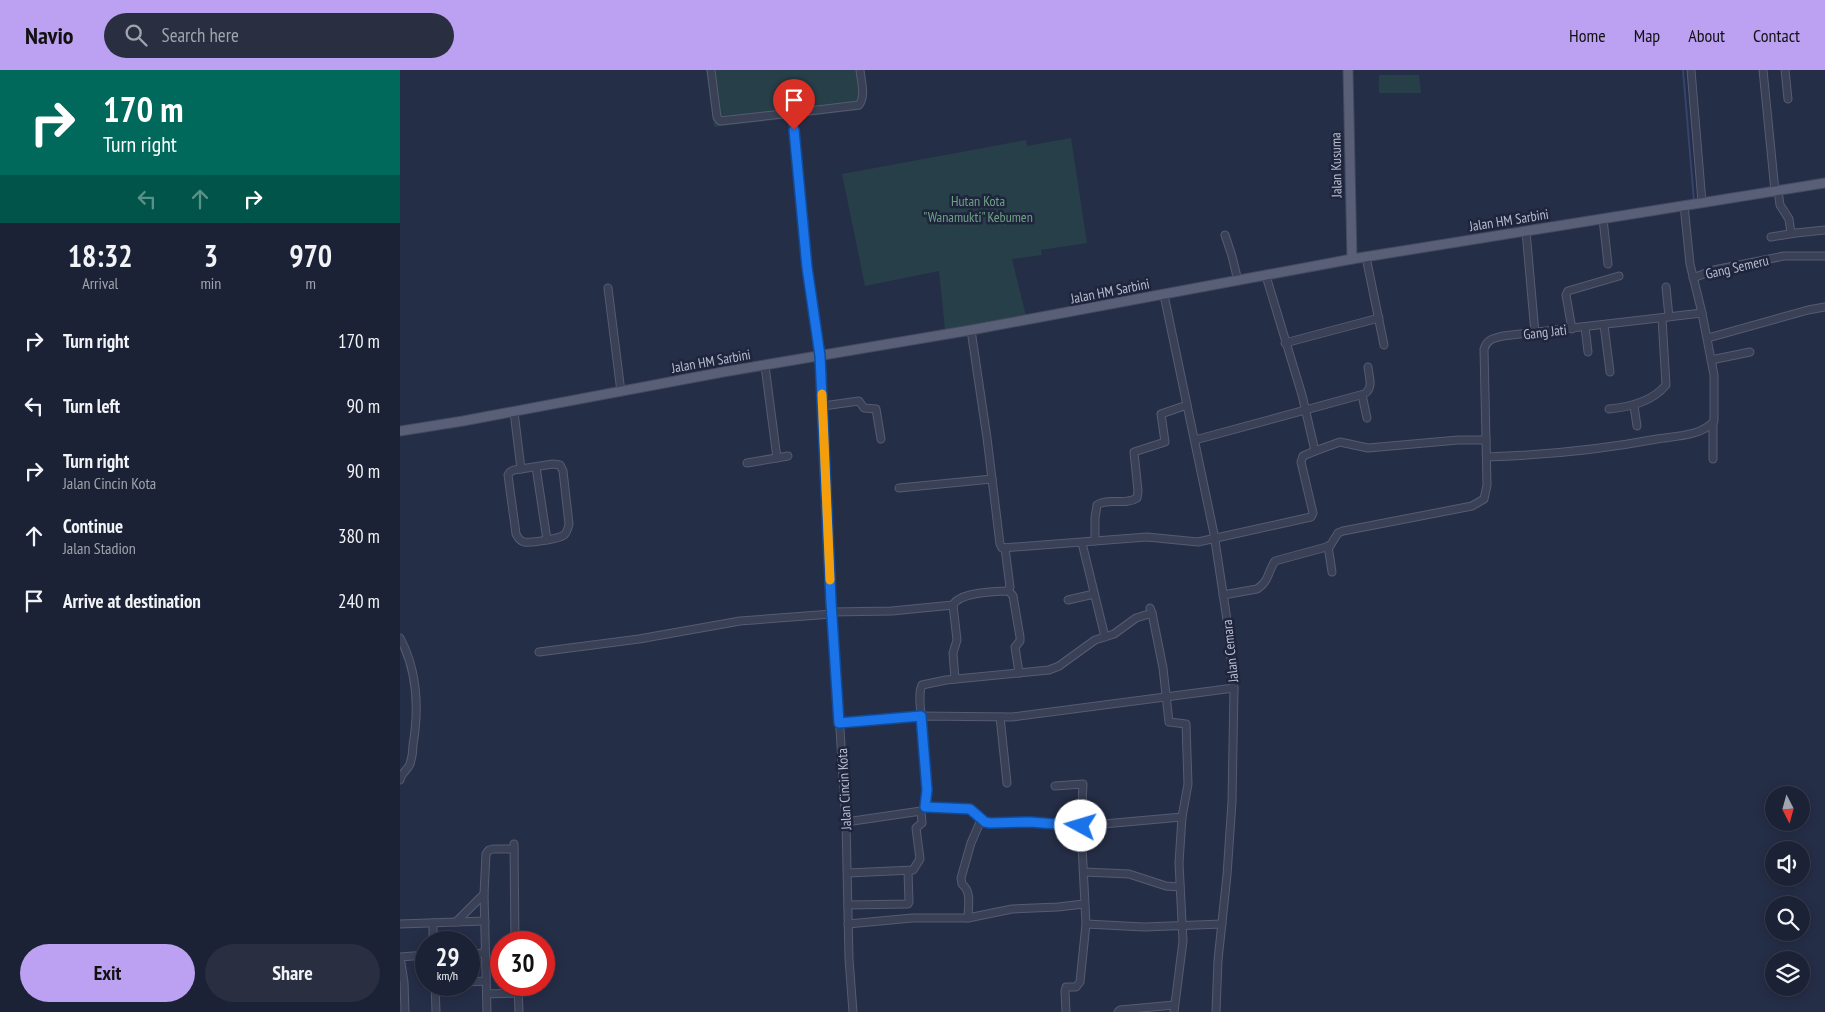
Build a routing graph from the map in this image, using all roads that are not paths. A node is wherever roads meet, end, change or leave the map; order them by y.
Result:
1 (711, 70) edge
2 (860, 70) edge
3 (1348, 70) edge
4 (1692, 70) edge
5 (1763, 70) edge
6 (1785, 70) edge
7 (1788, 99) dead end
8 (792, 113) junction
9 (1825, 183) edge
10 (1777, 191) junction
11 (1693, 204) junction
12 (1603, 219) junction
13 (1825, 230) edge
14 (1526, 231) junction
15 (1791, 233) junction
16 (1225, 234) dead end
17 (1771, 238) dead end
18 (1825, 256) edge
19 (1366, 257) junction
20 (1352, 259) junction
21 (1608, 264) dead end
22 (1266, 276) junction
23 (1619, 276) dead end
24 (1692, 278) junction
25 (1238, 281) junction
26 (1666, 287) dead end
27 (608, 288) dead end
28 (1164, 294) junction
29 (1825, 307) edge
30 (1702, 313) junction
31 (1666, 317) junction
32 (1379, 318) junction
33 (1604, 325) junction
34 (1585, 327) junction
35 (1572, 328) junction
36 (971, 330) junction
37 (1535, 333) junction
38 (1708, 338) junction
39 (1285, 343) junction
40 (1384, 345) dead end
41 (1588, 352) dead end
42 (1750, 352) dead end
43 (820, 356) junction
44 (1711, 360) junction
45 (764, 366) junction
46 (1368, 367) dead end
47 (1610, 372) dead end
48 (621, 392) junction
49 (1362, 395) junction
50 (1188, 405) junction
51 (823, 406) junction
52 (1634, 406) junction
53 (1609, 409) dead end
54 (1306, 410) junction
55 (514, 412) junction
56 (1367, 418) dead end
57 (1713, 423) junction
58 (1637, 426) dead end
59 (400, 431) edge
60 (881, 439) dead end
61 (1195, 440) junction
62 (1486, 440) junction
63 (1315, 451) junction
64 (788, 456) dead end
65 (777, 458) junction
66 (1487, 458) junction
67 (1713, 459) dead end
68 (747, 463) dead end
69 (536, 467) junction
70 (521, 469) junction
71 (992, 479) junction
72 (899, 488) dead end
73 (1215, 539) junction
74 (546, 540) junction
75 (1096, 540) junction
76 (1082, 543) junction
77 (1328, 546) junction
78 (1005, 548) junction
79 (1332, 572) dead end
80 (1008, 590) junction
81 (1094, 594) junction
82 (1223, 595) junction
83 (1068, 600) dead end
84 (953, 605) junction
85 (832, 613) junction
86 (1105, 636) junction
87 (400, 638) edge
88 (539, 652) dead end
89 (1019, 673) junction
90 (956, 679) junction
91 (1234, 688) junction
92 (1166, 697) junction
93 (921, 716) junction
94 (1000, 717) junction
95 (839, 723) junction
96 (400, 780) edge
97 (1007, 783) dead end
98 (1055, 786) dead end
99 (923, 809) junction
100 (1182, 817) junction
101 (982, 820) junction
102 (846, 822) junction
103 (1081, 826) junction
104 (908, 871) junction
105 (848, 872) junction
106 (1084, 872) junction
107 (1180, 887) junction
108 (484, 894) junction
109 (1084, 904) junction
110 (848, 905) junction
111 (968, 918) junction
112 (485, 921) junction
113 (456, 922) junction
114 (433, 923) junction
115 (400, 924) edge
116 (848, 924) junction
117 (1086, 924) junction
118 (1222, 924) junction
119 (1182, 927) junction
120 (433, 931) edge
121 (515, 931) edge
122 (480, 953) edge
123 (485, 953) junction
124 (415, 956) edge
125 (480, 981) edge
126 (486, 981) junction
127 (402, 982) edge
128 (487, 994) junction
129 (490, 994) edge
130 (435, 996) edge
131 (518, 996) edge
132 (1174, 1008) edge
133 (405, 1012) edge
134 (436, 1012) edge
135 (487, 1012) edge
136 (519, 1012) edge
137 (852, 1012) edge
138 (1066, 1012) edge
139 (1118, 1012) edge
140 (1216, 1012) edge

1 - 8 street
2 - 8 street
3 - 20 main road, Jalan Kusuma
4 - 11 street, Gang Semeru
5 - 10 street
6 - 7 street
8 - 43 street, Jalan Cincin Kota
9 - 10 main road, Jalan HM Sarbini
10 - 11 main road, Jalan HM Sarbini
10 - 15 street
11 - 12 main road, Jalan HM Sarbini
11 - 24 street, Gang Semeru
12 - 14 main road, Jalan HM Sarbini
12 - 21 street
13 - 15 street
14 - 19 main road, Jalan HM Sarbini
14 - 37 street
15 - 17 street
16 - 25 street
18 - 24 street, Gang Semeru
19 - 20 main road, Jalan HM Sarbini
19 - 32 street
20 - 22 main road, Jalan HM Sarbini
22 - 25 main road, Jalan HM Sarbini
22 - 39 street
23 - 35 street
24 - 30 street
25 - 28 main road, Jalan HM Sarbini
26 - 31 street
27 - 48 street
28 - 36 main road, Jalan HM Sarbini
28 - 50 street, Jalan Cemara
29 - 38 street
30 - 31 street, Gang Jati
30 - 38 street
31 - 33 street, Gang Jati
31 - 52 street
32 - 39 street
32 - 40 street
33 - 34 street, Gang Jati
33 - 47 street
34 - 35 street, Gang Jati
34 - 41 street
35 - 37 street, Gang Jati
36 - 43 main road, Jalan HM Sarbini
36 - 71 street
37 - 62 street, Gang Jati
38 - 44 street
39 - 54 street
42 - 44 street
43 - 45 main road, Jalan HM Sarbini
43 - 51 street, Jalan Cincin Kota
44 - 57 street
45 - 48 main road, Jalan HM Sarbini
45 - 65 street
46 - 49 street
48 - 55 main road, Jalan HM Sarbini
49 - 54 street
49 - 56 street
50 - 61 street, Jalan Cemara
50 - 75 street
51 - 60 street
51 - 85 street, Jalan Cincin Kota
52 - 53 street
52 - 58 street
54 - 61 street
54 - 63 street
55 - 59 main road, Jalan HM Sarbini
55 - 70 street
57 - 66 street
57 - 67 street
61 - 73 street, Jalan Cemara
62 - 63 street
62 - 66 street
63 - 73 street
64 - 65 street
65 - 68 street
66 - 77 street
69 - 70 street
69 - 74 street
69 - 74 street
70 - 74 street
71 - 72 street
71 - 78 street
73 - 75 street
73 - 82 street, Jalan Cemara
75 - 76 street
76 - 78 street
76 - 81 street
77 - 79 street
77 - 82 street
78 - 80 street
80 - 84 street
80 - 89 street
81 - 83 street
81 - 86 street
82 - 91 street, Jalan Cemara
84 - 85 street
84 - 90 street
85 - 88 street
85 - 95 street, Jalan Cincin Kota
86 - 89 street
86 - 92 street
87 - 96 street
89 - 90 street
90 - 93 street
91 - 92 street
91 - 118 street, Jalan Cemara
92 - 94 street
92 - 100 street
93 - 94 street
93 - 95 street
93 - 99 street
94 - 97 street
95 - 102 street, Jalan Cincin Kota
98 - 103 street
99 - 101 street
99 - 102 street
99 - 104 street
100 - 103 street
100 - 107 street
101 - 103 street
101 - 111 street
102 - 105 street, Jalan Cincin Kota
103 - 106 street
104 - 105 street
104 - 110 street
105 - 110 street, Jalan Cincin Kota
106 - 107 street
106 - 109 street
107 - 119 street
108 - 112 street
108 - 113 street
108 - 121 street
109 - 111 street
109 - 117 street
110 - 116 street, Jalan Cincin Kota
111 - 116 street
112 - 113 street
112 - 123 street
113 - 114 street
114 - 115 street
114 - 120 street
116 - 137 street, Jalan Cincin Kota
117 - 119 street
117 - 138 street
118 - 119 street
118 - 140 street, Jalan Cemara
119 - 132 street
122 - 123 street
123 - 126 street
124 - 127 street
125 - 126 street
126 - 128 street
127 - 133 street
128 - 129 street
128 - 135 street
130 - 134 street
131 - 136 street
132 - 139 street

